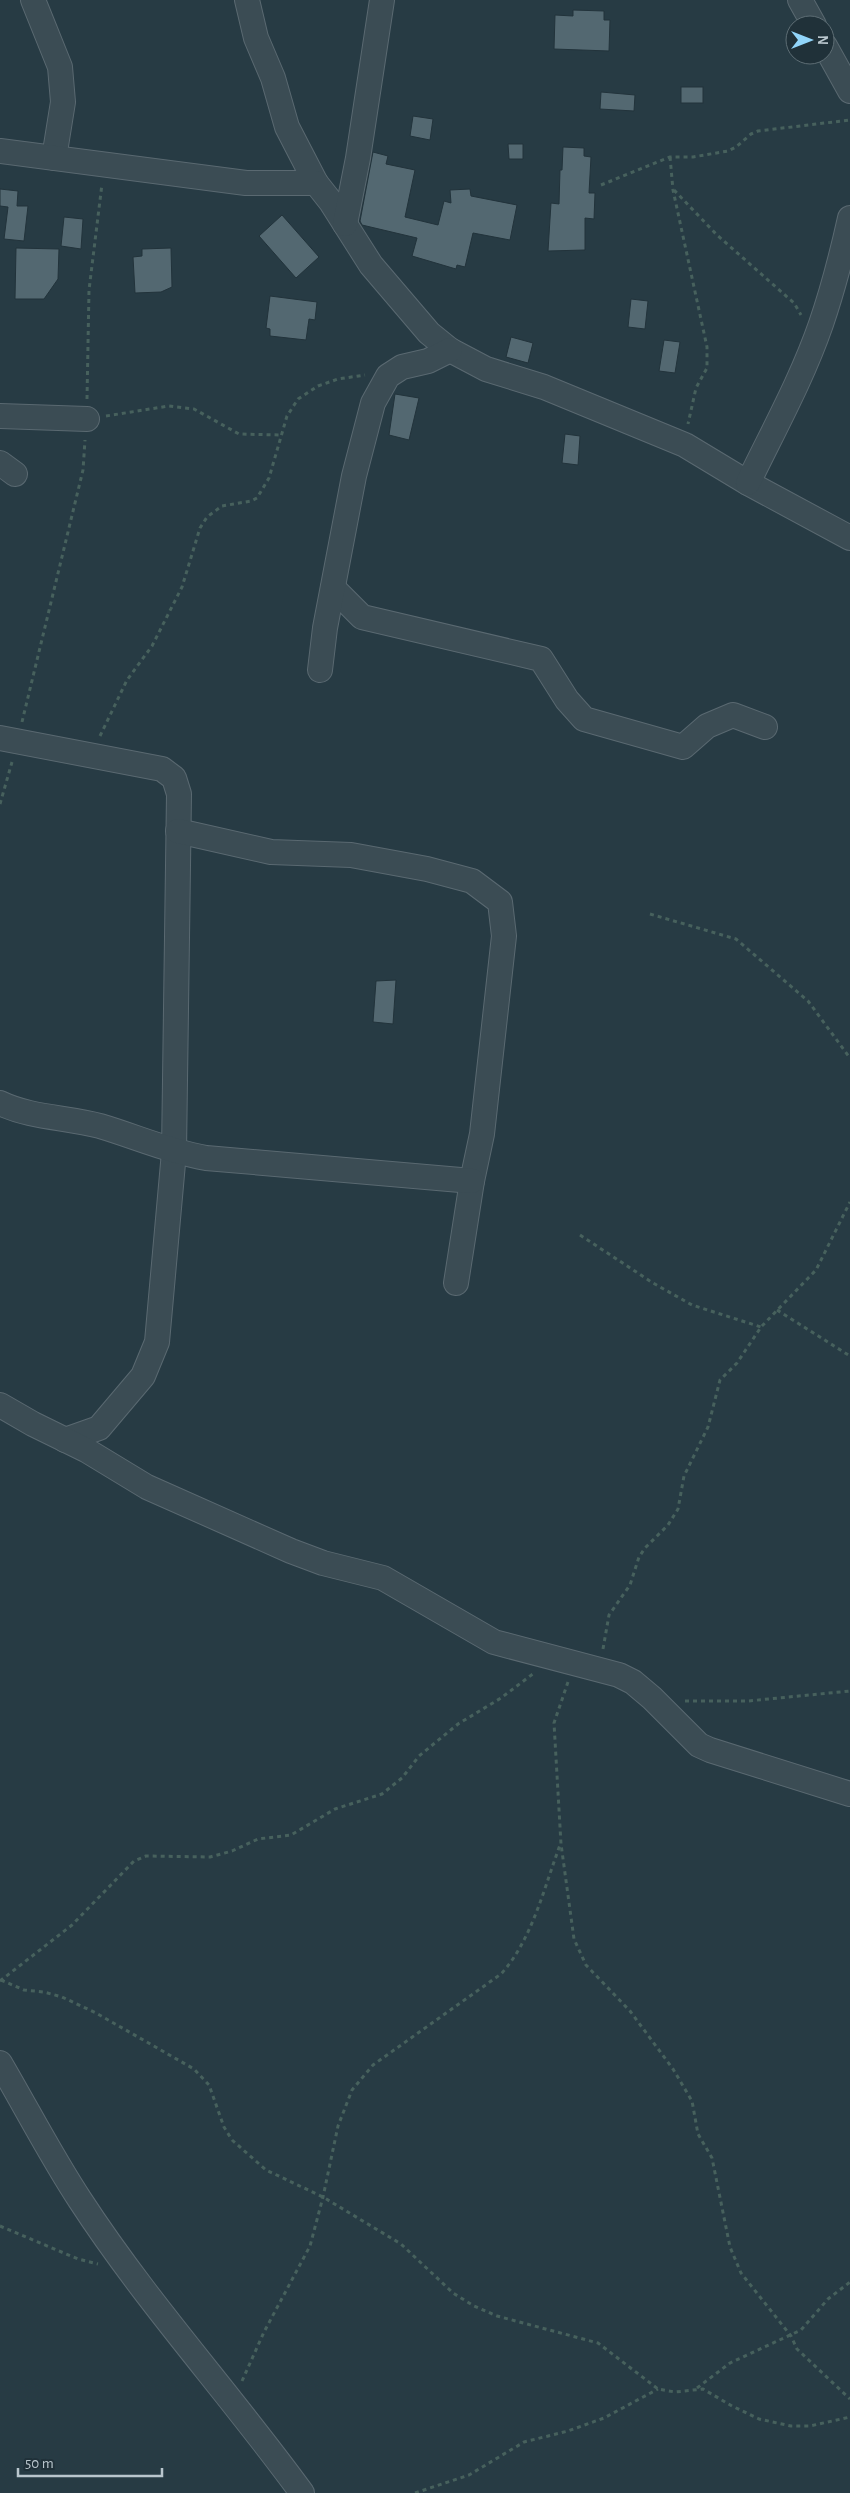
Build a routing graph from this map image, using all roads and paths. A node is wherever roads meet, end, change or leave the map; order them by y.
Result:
1 (33, 0) edge
2 (247, 0) edge
3 (382, 0) edge
4 (800, 0) edge
5 (808, 15) edge
6 (835, 64) edge
7 (850, 91) edge
8 (850, 120) edge
9 (0, 151) edge
10 (670, 157) junction
11 (54, 158) junction
12 (103, 163) junction
13 (316, 183) junction
14 (601, 185) dead end
15 (674, 190) junction
16 (850, 218) edge
17 (344, 224) junction
18 (816, 338) junction
19 (450, 350) junction
20 (388, 376) junction
21 (0, 416) edge
22 (87, 418) junction
23 (280, 435) junction
24 (685, 445) junction
25 (748, 483) junction
26 (850, 538) edge
27 (333, 588) junction
28 (320, 670) dead end
29 (765, 726) dead end
30 (9, 739) edge
31 (92, 755) junction
32 (0, 804) edge
33 (178, 831) junction
34 (650, 914) dead end
35 (850, 1058) edge
36 (0, 1103) edge
37 (174, 1152) junction
38 (472, 1180) junction
39 (850, 1202) edge
40 (580, 1235) dead end
41 (456, 1283) dead end
42 (777, 1310) junction
43 (761, 1327) junction
44 (850, 1356) edge
45 (0, 1404) edge
46 (65, 1440) junction
47 (566, 1661) junction
48 (600, 1669) junction
49 (850, 1690) edge
50 (652, 1698) junction
51 (850, 1794) edge
52 (560, 1844) junction
53 (1, 1980) edge
54 (0, 2063) edge
55 (323, 2197) junction
56 (0, 2226) edge
57 (132, 2274) junction
58 (850, 2282) edge
59 (790, 2336) junction
60 (658, 2389) junction
61 (697, 2389) junction
62 (850, 2399) edge
63 (232, 2400) junction
64 (850, 2417) edge
65 (302, 2493) edge
66 (415, 2493) edge

1 - 11 street
2 - 13 street
3 - 17 street
4 - 5 street
6 - 7 street
8 - 10 path
9 - 11 street
10 - 14 path
10 - 15 path
11 - 12 street
12 - 13 street
12 - 22 path
13 - 17 street
15 - 18 path
15 - 24 path
16 - 18 street
17 - 19 street
18 - 25 street
19 - 20 street
19 - 24 street
20 - 23 path
20 - 27 street
21 - 22 street
22 - 23 path
22 - 30 path
23 - 31 path
24 - 25 street
25 - 26 street
27 - 28 street
27 - 29 street
30 - 31 street
30 - 32 path
31 - 33 street
33 - 37 street
33 - 38 street
34 - 35 path
36 - 37 street
37 - 38 street
37 - 46 street
38 - 41 street
39 - 42 path
40 - 43 path
42 - 43 path
42 - 44 path
43 - 48 path
45 - 46 street
46 - 47 street
47 - 48 street
47 - 52 path
47 - 53 path
48 - 50 street
49 - 50 path
50 - 51 street
52 - 55 path
52 - 59 path
53 - 55 path
54 - 57 street
55 - 60 path
55 - 63 path
56 - 57 path
57 - 63 street
58 - 59 path
59 - 61 path
59 - 62 path
60 - 61 path
60 - 66 path
61 - 64 path
63 - 65 street

